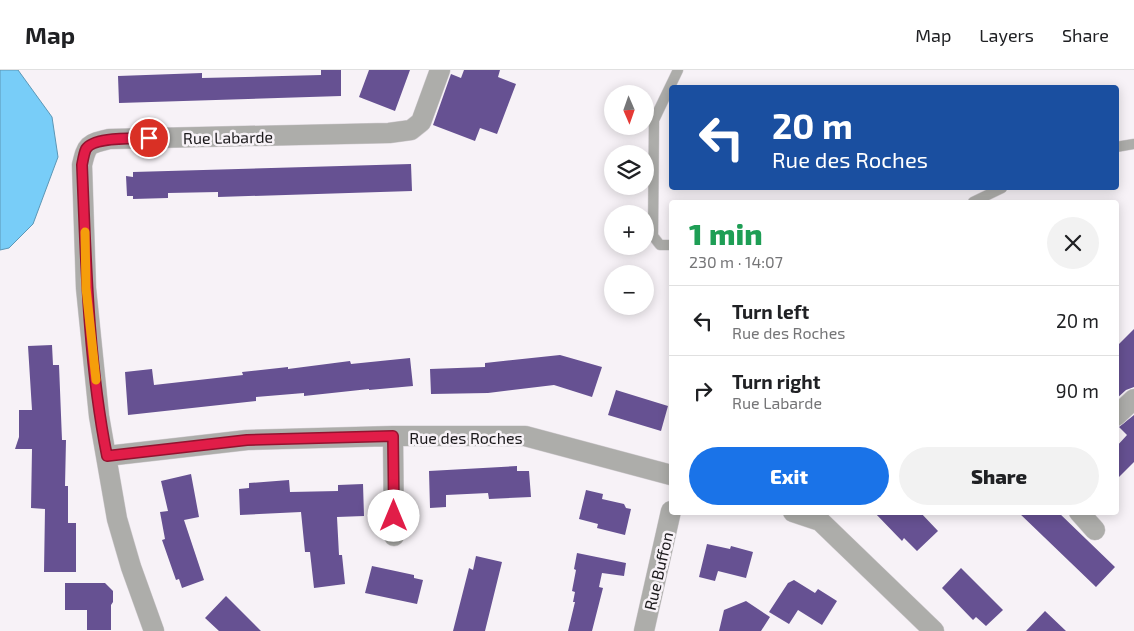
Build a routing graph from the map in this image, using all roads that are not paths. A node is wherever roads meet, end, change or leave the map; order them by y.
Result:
1 (428, 70) edge
2 (440, 70) edge
3 (678, 70) edge
4 (671, 85) edge
5 (669, 89) edge
6 (411, 130) junction
7 (1134, 144) edge
8 (1119, 146) edge
9 (998, 190) edge
10 (977, 200) edge
11 (669, 245) edge
12 (1134, 399) edge
13 (1119, 413) edge
14 (393, 436) junction
15 (107, 456) junction
16 (669, 474) edge
17 (670, 515) edge
18 (802, 515) edge
19 (1082, 515) edge
20 (1095, 530) dead end
21 (394, 536) dead end
22 (154, 631) edge
23 (644, 631) edge
24 (934, 631) edge

1 - 6 street
2 - 6 street
3 - 4 lane
5 - 11 lane
6 - 15 street, Rue Labarde
7 - 8 lane
9 - 10 lane
12 - 13 street
14 - 15 street, Rue des Roches
14 - 16 street, Rue des Roches
14 - 21 street
15 - 22 street
17 - 23 street, Rue Buffon
18 - 24 street
19 - 20 street

